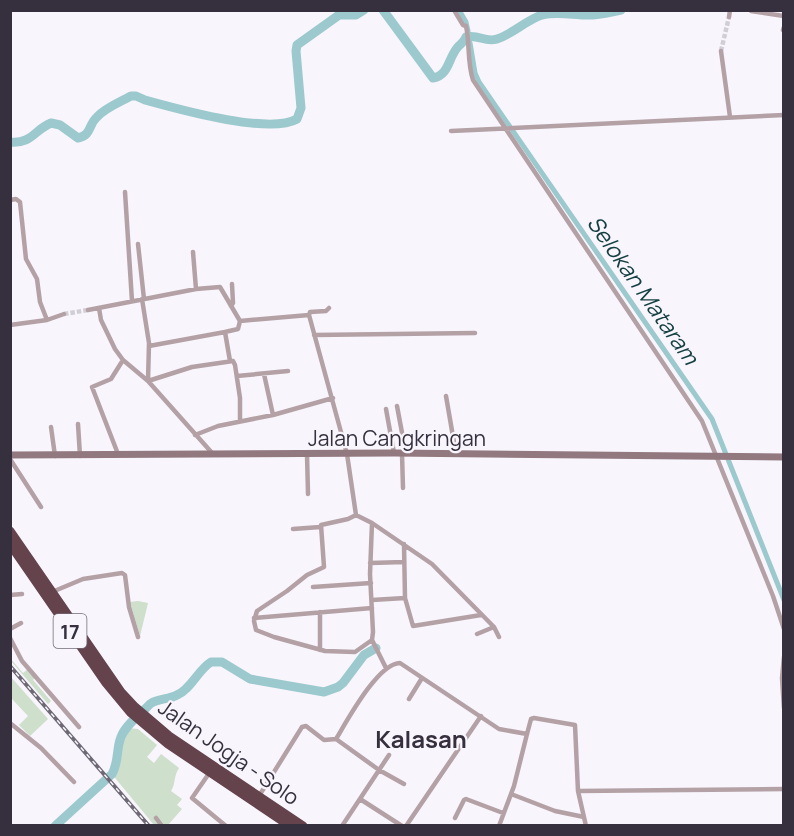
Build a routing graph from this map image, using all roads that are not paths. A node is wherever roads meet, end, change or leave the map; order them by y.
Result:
1 (454, 10) edge
2 (730, 10) edge
3 (751, 11) edge
4 (783, 16) edge
5 (729, 17) tunnel mouth
6 (721, 51) tunnel mouth
7 (783, 115) edge
8 (730, 117) junction
9 (506, 128) junction
10 (451, 131) dead end
11 (125, 192) dead end
12 (10, 200) edge
13 (138, 244) dead end
14 (193, 252) dead end
15 (232, 284) dead end
16 (196, 289) junction
17 (143, 299) junction
18 (132, 301) junction
19 (231, 306) junction
20 (99, 308) junction
21 (329, 308) dead end
22 (88, 310) tunnel mouth
23 (64, 314) tunnel mouth
24 (309, 315) junction
25 (47, 320) junction
26 (240, 321) junction
27 (10, 326) edge
28 (225, 332) junction
29 (475, 333) dead end
30 (314, 335) junction
31 (149, 346) junction
32 (123, 360) junction
33 (230, 361) junction
34 (288, 371) dead end
35 (264, 374) junction
36 (237, 376) junction
37 (148, 381) junction
38 (446, 396) dead end
39 (333, 398) junction
40 (397, 406) dead end
41 (386, 409) dead end
42 (273, 415) junction
43 (240, 421) junction
44 (78, 424) dead end
45 (51, 427) dead end
46 (195, 435) junction
47 (394, 453) junction
48 (118, 454) junction
49 (213, 454) junction
50 (307, 454) junction
51 (347, 454) junction
52 (404, 454) junction
53 (456, 454) junction
54 (55, 456) junction
55 (80, 456) junction
56 (10, 457) edge
57 (719, 457) junction
58 (783, 457) edge
59 (403, 488) dead end
60 (308, 494) dead end
61 (41, 507) dead end
62 (356, 515) junction
63 (372, 523) junction
64 (320, 526) junction
65 (293, 530) dead end
66 (10, 531) edge
67 (405, 544) junction
68 (13, 546) edge
69 (404, 562) junction
70 (370, 563) junction
71 (371, 583) junction
72 (313, 587) dead end
73 (52, 592) junction
74 (22, 594) dead end
75 (10, 595) edge
76 (405, 598) junction
77 (372, 600) junction
78 (372, 608) junction
79 (320, 612) junction
80 (481, 615) junction
81 (254, 618) junction
82 (21, 623) dead end
83 (494, 627) junction
84 (10, 629) edge
85 (783, 629) edge
86 (477, 634) dead end
87 (138, 637) dead end
88 (499, 637) dead end
89 (10, 638) edge
90 (372, 640) junction
91 (320, 650) junction
92 (783, 657) edge
93 (783, 663) edge
94 (386, 668) junction
95 (422, 678) junction
96 (409, 699) dead end
97 (66, 701) dead end
98 (58, 702) junction
99 (783, 708) edge
100 (132, 709) junction
101 (482, 716) junction
102 (10, 723) edge
103 (150, 725) junction
104 (79, 727) dead end
105 (527, 734) junction
106 (336, 739) junction
107 (389, 755) dead end
108 (379, 770) junction
109 (210, 772) junction
110 (74, 782) dead end
111 (404, 784) dead end
112 (783, 789) edge
113 (578, 791) junction
114 (511, 794) junction
115 (259, 796) junction
116 (360, 799) junction
117 (503, 813) junction
118 (584, 817) junction
119 (156, 818) dead end
120 (455, 818) dead end
121 (162, 825) edge
122 (224, 825) edge
123 (290, 825) edge
124 (303, 825) edge
125 (342, 825) edge
126 (404, 825) edge
127 (499, 825) edge
128 (586, 825) edge

1 - 9 street
2 - 5 street
3 - 4 street
6 - 8 street
7 - 8 street
8 - 9 street
9 - 10 street
9 - 57 street
11 - 18 street
12 - 25 street
13 - 17 street
14 - 16 street
15 - 19 street
16 - 17 street
16 - 19 street
17 - 18 street
17 - 31 street
18 - 20 street
19 - 26 street
20 - 22 street
20 - 32 street
21 - 24 street
23 - 25 street
24 - 26 street
24 - 30 street
25 - 27 street
26 - 28 street
28 - 31 street
28 - 33 street
29 - 30 street
30 - 39 street
31 - 37 street
32 - 37 street
32 - 48 street
33 - 36 street
33 - 37 street
34 - 35 street
35 - 36 street
35 - 42 street
36 - 43 street
37 - 46 street
38 - 53 street
39 - 42 street
39 - 51 street
40 - 52 street
41 - 47 street
42 - 43 street
43 - 46 street
44 - 55 street
45 - 54 street
46 - 49 street
47 - 51 main road, Jalan Cangkringan
47 - 52 main road, Jalan Cangkringan
48 - 49 main road, Jalan Cangkringan
48 - 55 main road, Jalan Cangkringan
49 - 50 main road, Jalan Cangkringan
50 - 51 main road, Jalan Cangkringan
50 - 60 street
51 - 62 street
52 - 53 main road, Jalan Cangkringan
52 - 59 street
53 - 57 main road, Jalan Cangkringan
54 - 55 main road, Jalan Cangkringan
54 - 56 main road, Jalan Cangkringan
56 - 61 street
57 - 58 main road, Jalan Cangkringan
57 - 85 street
62 - 63 street
62 - 64 street
63 - 67 street
63 - 70 street
64 - 65 street
64 - 81 street
66 - 68 highway, Jalan Jogja - Solo / 17
67 - 69 street
67 - 80 street
68 - 73 highway, Jalan Jogja - Solo / 17
68 - 100 highway, Jalan Jogja - Solo / 17
69 - 70 street
69 - 76 street
70 - 71 street
71 - 72 street
71 - 77 street
73 - 87 street
73 - 100 highway, Jalan Jogja - Solo / 17
74 - 75 street
76 - 77 street
76 - 80 street
77 - 78 street
78 - 79 street
78 - 90 street
79 - 81 street
79 - 91 street
80 - 83 street
81 - 91 street
82 - 84 street
83 - 86 street
83 - 88 street
89 - 98 street
90 - 91 street
90 - 94 street
92 - 93 street
93 - 99 street
94 - 95 street
94 - 106 street
95 - 96 street
95 - 101 street
97 - 98 street
98 - 104 street
100 - 103 highway, Jalan Jogja - Solo / 17
101 - 105 street
101 - 126 street
102 - 110 street
103 - 109 highway, Jalan Jogja - Solo / 17
103 - 115 highway, Jalan Jogja - Solo / 17
105 - 113 street
105 - 114 street
106 - 108 street
106 - 115 street
107 - 108 street
108 - 111 street
108 - 116 street
109 - 122 street
109 - 123 highway, Jalan Jogja - Solo / 17
112 - 113 street
113 - 118 street
114 - 117 street
114 - 118 street
115 - 124 highway, Jalan Jogja - Solo / 17
116 - 125 street
116 - 126 street
117 - 120 street
117 - 127 street
118 - 128 street
119 - 121 street

